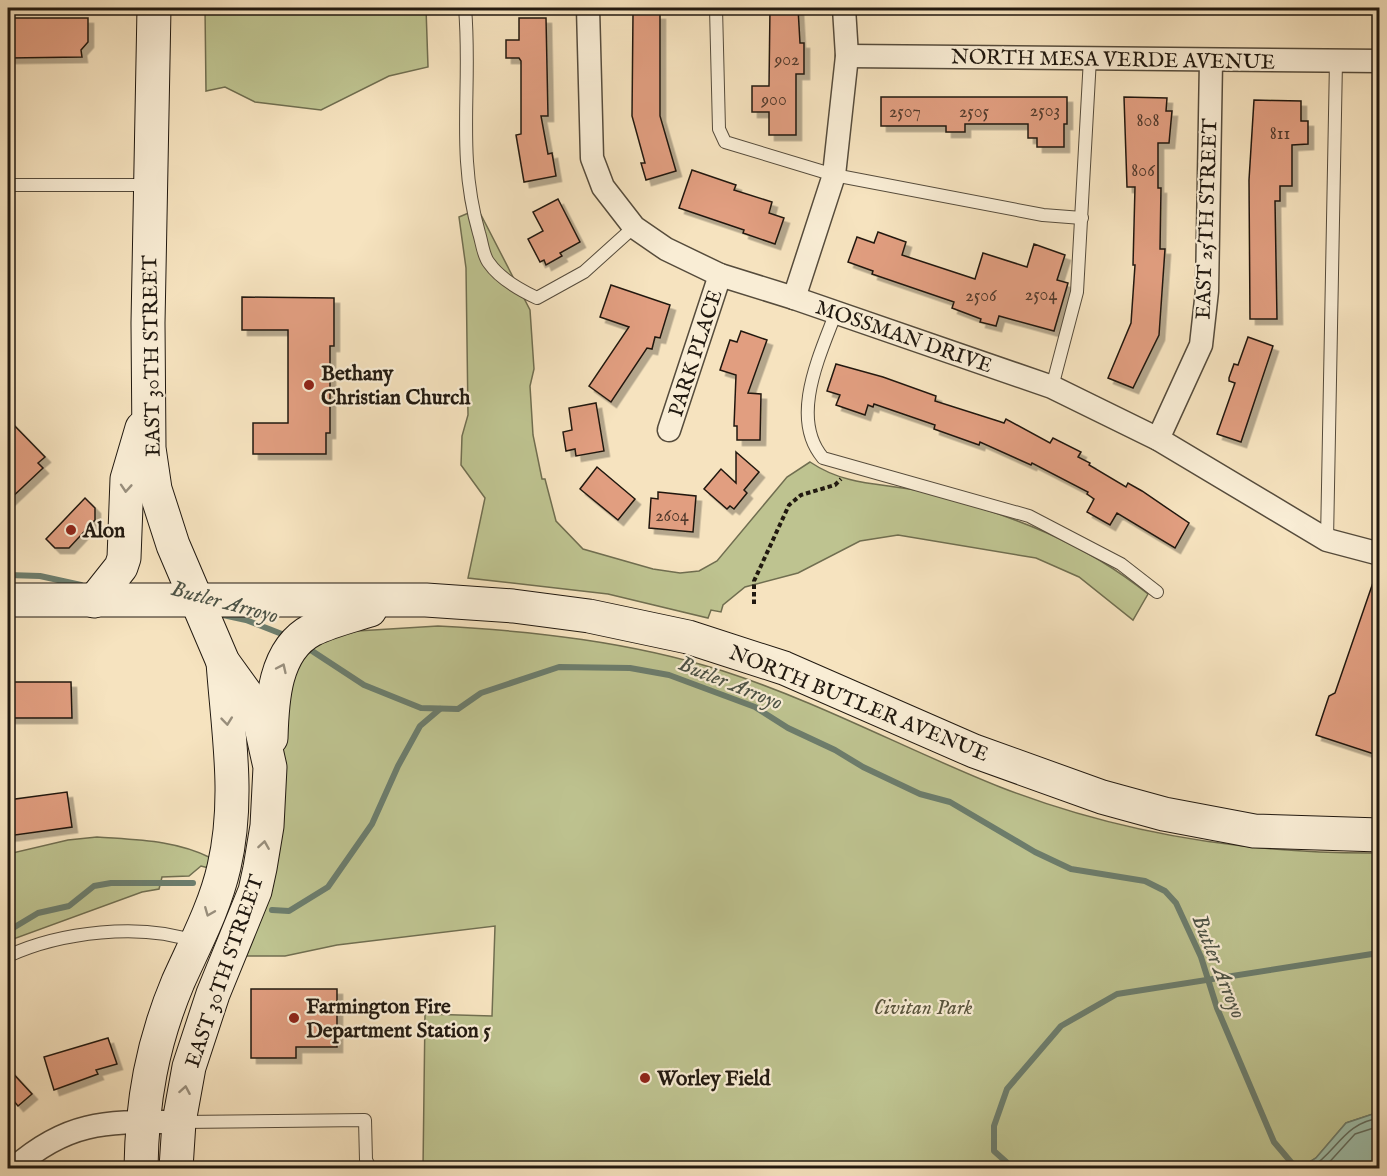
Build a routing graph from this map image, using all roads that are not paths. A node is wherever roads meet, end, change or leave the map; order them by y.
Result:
1 (154, 8) edge
2 (465, 8) edge
3 (588, 8) edge
4 (716, 8) edge
5 (844, 8) edge
6 (847, 56) junction
7 (1090, 58) junction
8 (1211, 61) junction
9 (1336, 61) junction
10 (1380, 61) edge
11 (834, 175) junction
12 (8, 185) edge
13 (150, 185) junction
14 (1082, 218) junction
15 (634, 227) junction
16 (720, 275) junction
17 (794, 298) junction
18 (836, 312) junction
19 (1052, 387) junction
20 (147, 411) junction
21 (669, 430) dead end
22 (1158, 439) junction
23 (1327, 540) junction
24 (1380, 554) edge
25 (1157, 592) dead end
26 (8, 600) edge
27 (197, 600) junction
28 (94, 601) junction
29 (392, 602) junction
30 (223, 662) junction
31 (270, 767) junction
32 (1380, 835) edge
33 (196, 942) junction
34 (8, 956) edge
35 (142, 1122) junction
36 (179, 1122) junction
37 (14, 1168) edge
38 (141, 1168) edge
39 (176, 1168) edge
40 (370, 1168) edge

1 - 13 main road, EAST 30TH STREET
2 - 15 lane
3 - 15 street, MOSSMAN DRIVE
4 - 11 lane
5 - 6 street
6 - 7 street, NORTH MESA VERDE AVENUE
6 - 11 street
7 - 8 street, NORTH MESA VERDE AVENUE
7 - 14 lane
8 - 9 street, NORTH MESA VERDE AVENUE
8 - 22 street, EAST 25TH STREET
9 - 10 street, NORTH MESA VERDE AVENUE
9 - 23 lane
11 - 14 lane
11 - 17 street
12 - 13 lane
13 - 20 main road, EAST 30TH STREET
14 - 19 lane
15 - 16 street, MOSSMAN DRIVE
16 - 17 street, MOSSMAN DRIVE
16 - 21 street, PARK PLACE
17 - 18 street, MOSSMAN DRIVE
18 - 19 street, MOSSMAN DRIVE
18 - 25 lane
19 - 22 street, MOSSMAN DRIVE
20 - 27 main road, EAST 30TH STREET
20 -> 28 main road
22 - 23 street, MOSSMAN DRIVE
23 - 24 street, MOSSMAN DRIVE
26 - 28 main road, NORTH BUTLER AVENUE
27 - 28 main road, NORTH BUTLER AVENUE
27 - 29 main road, NORTH BUTLER AVENUE
27 - 30 main road, EAST 30TH STREET
31 -> 29 main road
29 - 32 main road, NORTH BUTLER AVENUE
30 - 31 main road, EAST 30TH STREET
30 -> 33 main road
36 -> 31 main road, EAST 30TH STREET
33 - 34 lane
33 - 35 main road
35 - 36 street
35 - 37 street
35 - 38 main road
36 - 39 main road, EAST 30TH STREET
36 - 40 lane

